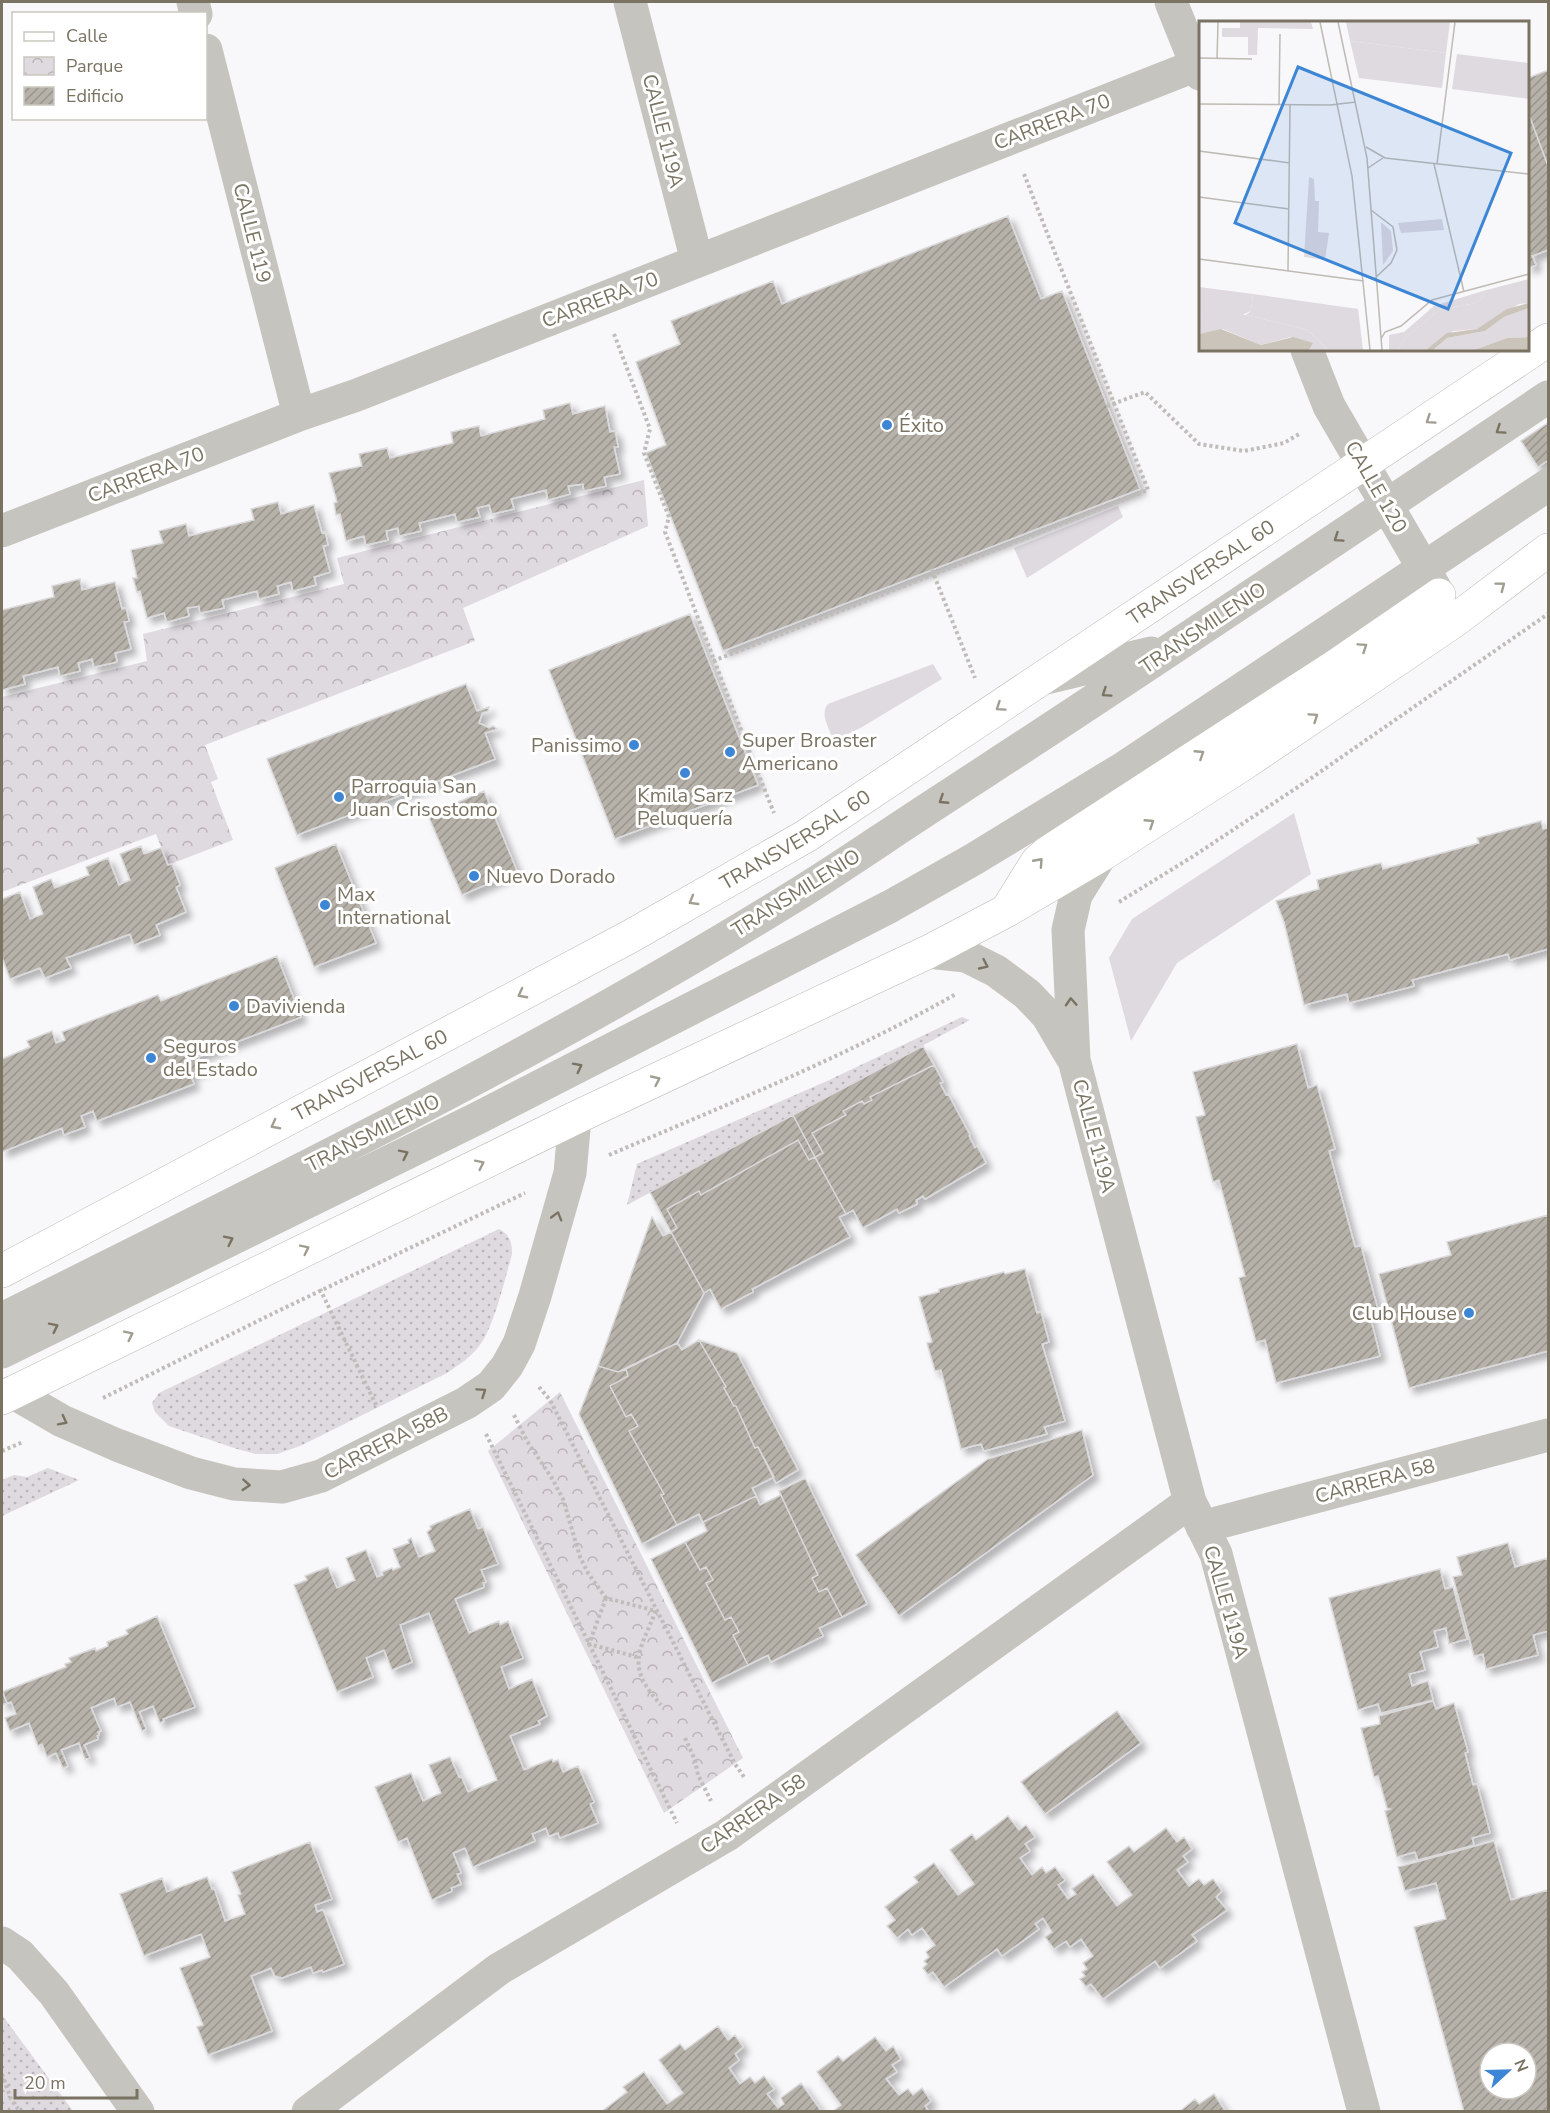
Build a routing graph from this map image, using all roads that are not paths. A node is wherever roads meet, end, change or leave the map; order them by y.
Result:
1 (630, 2) edge
2 (1172, 2) edge
3 (207, 54) edge
4 (1199, 70) edge
5 (697, 261) junction
6 (1548, 340) edge
7 (1307, 351) edge
8 (1548, 397) edge
9 (299, 416) junction
10 (1363, 465) junction
11 (1548, 485) edge
12 (1387, 506) junction
13 (2, 531) edge
14 (1548, 550) edge
15 (1439, 595) junction
16 (1173, 648) junction
17 (1042, 679) junction
18 (1101, 855) junction
19 (1006, 911) junction
20 (928, 952) junction
21 (1074, 1060) junction
22 (575, 1118) junction
23 (2, 1271) edge
24 (2, 1319) edge
25 (2, 1352) edge
26 (7, 1395) edge
27 (1548, 1436) edge
28 (1196, 1515) junction
29 (2, 1943) edge
30 (138, 2112) edge
31 (308, 2112) edge
32 (1364, 2112) edge

1 - 5 street, CALLE 119A
2 - 4 street
3 - 9 street, CALLE 119
4 - 5 street, CARRERA 70
5 - 9 street, CARRERA 70
6 -> 10 main road, TRANSVERSAL 60
7 - 10 street, CALLE 120
8 -> 12 street, TRANSMILENIO
9 - 13 street, CARRERA 70
10 - 12 street, CALLE 120
10 - 17 main road, TRANSVERSAL 60
11 - 15 street, TRANSMILENIO
12 - 15 street, CALLE 120
12 -> 16 street, TRANSMILENIO
15 -> 14 main road
18 -> 15 main road
19 -> 15 main road
25 -> 15 street, TRANSMILENIO
16 - 17 street
16 -> 24 street, TRANSMILENIO
17 -> 23 main road, TRANSVERSAL 60
18 - 19 main road
21 -> 18 street, CALLE 119A
19 - 20 main road
20 -> 21 street, CALLE 119A
22 -> 20 main road
21 - 28 street, CALLE 119A
26 -> 22 main road
26 -> 22 street, CARRERA 58B
27 - 28 street, CARRERA 58
28 - 31 street, CARRERA 58
28 - 32 street, CALLE 119A
29 - 30 street

